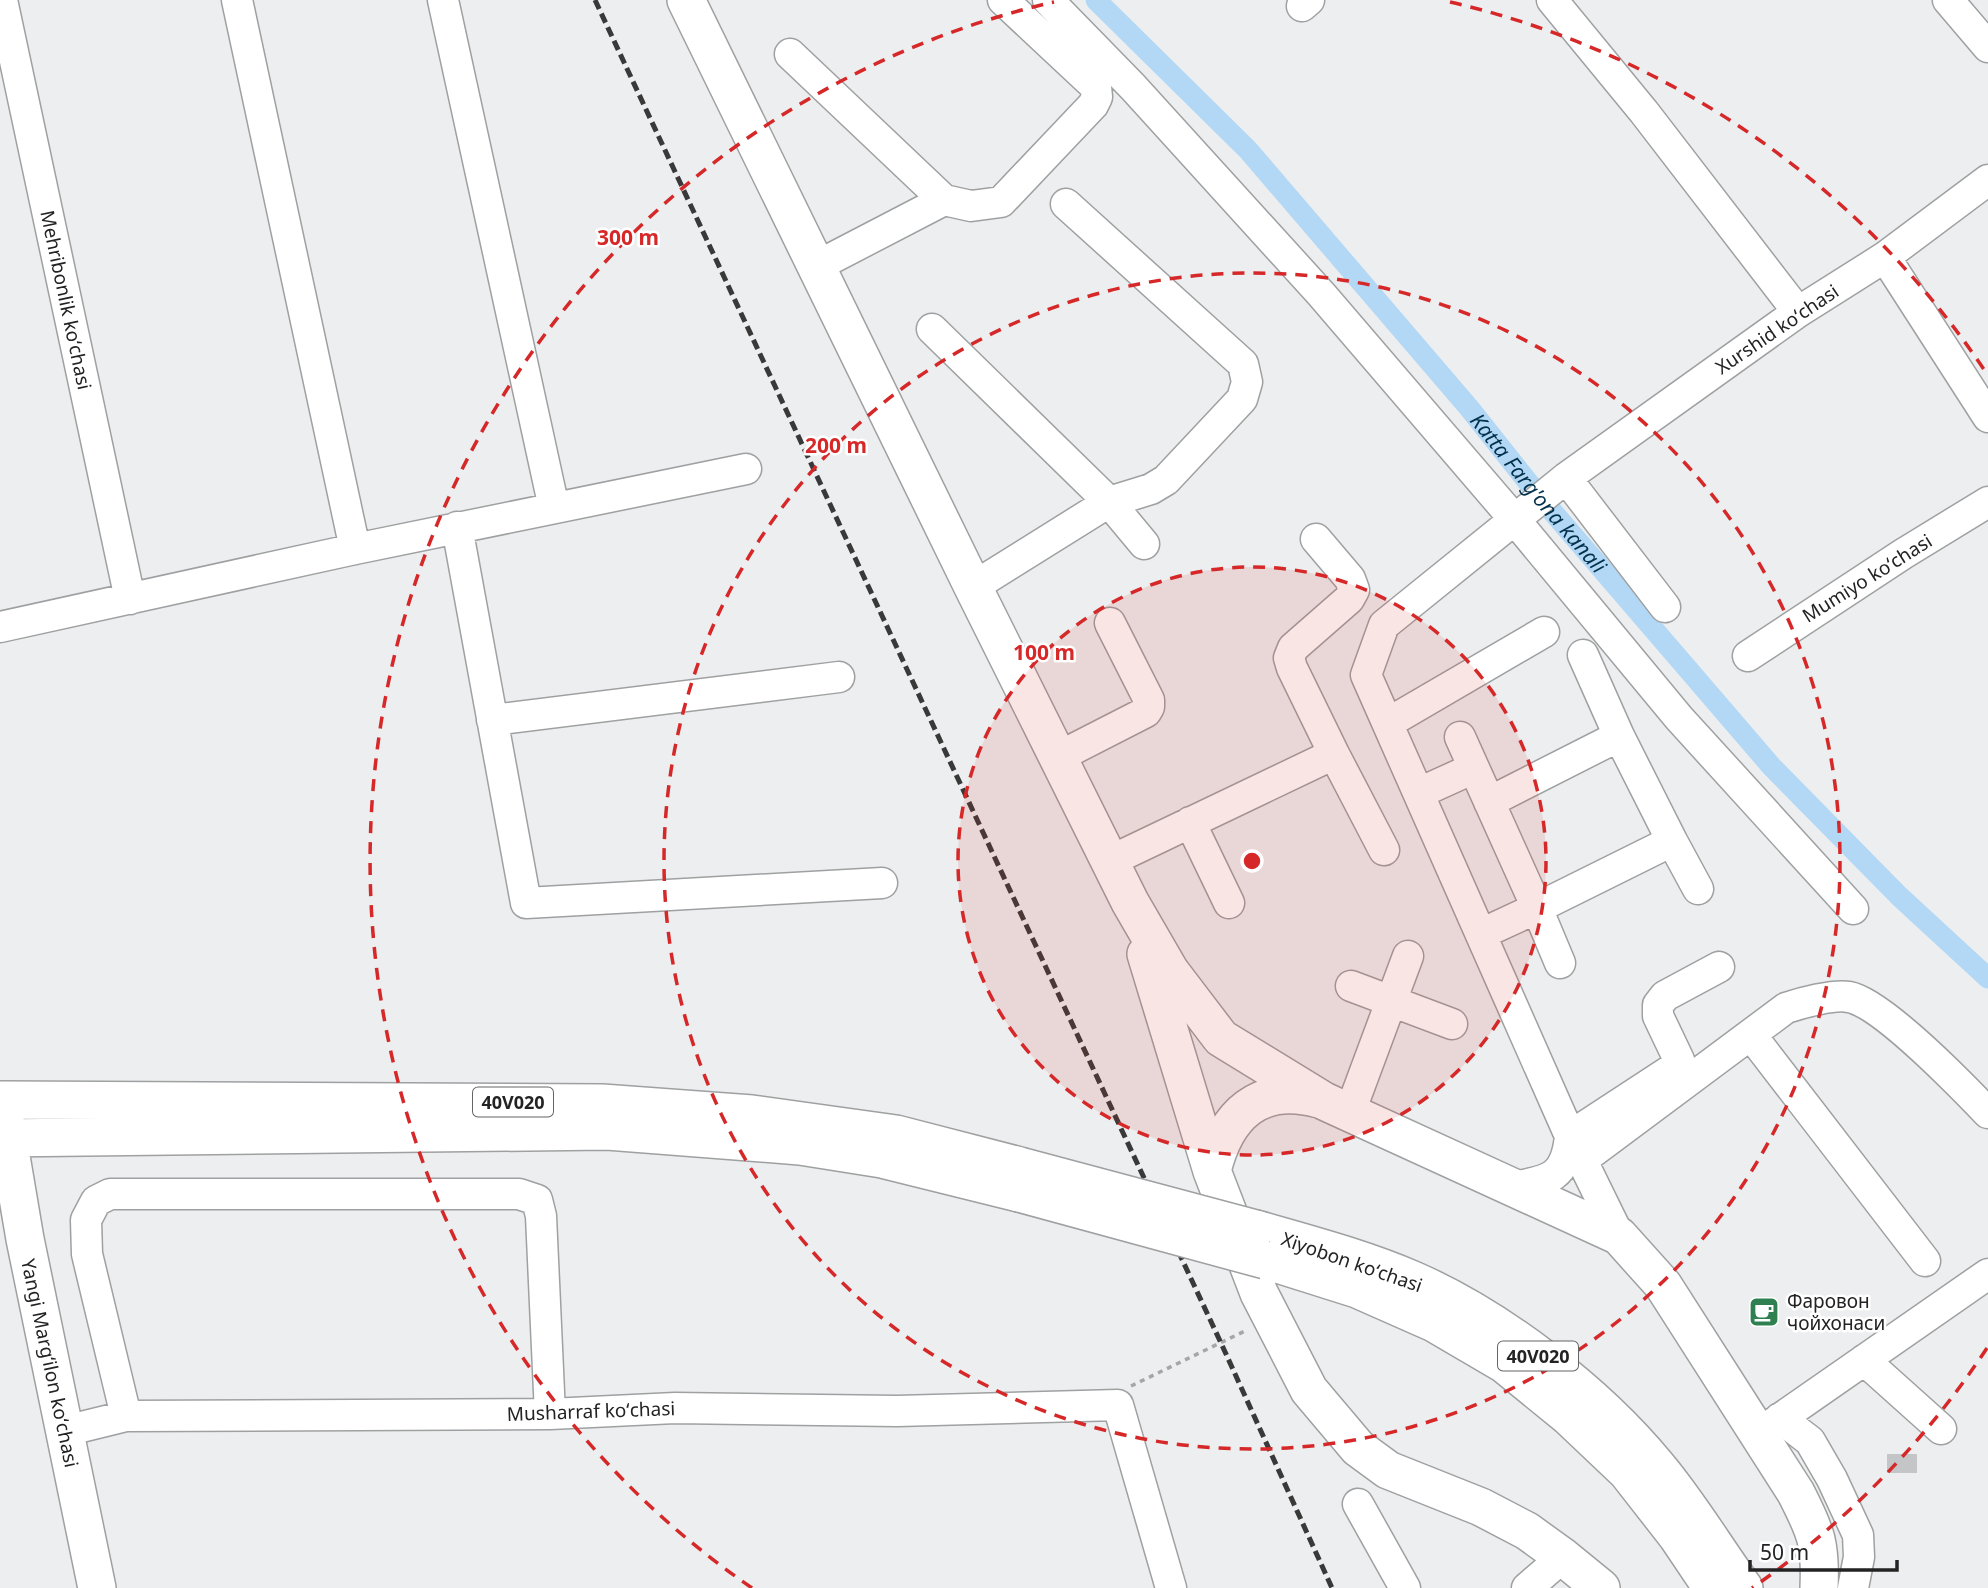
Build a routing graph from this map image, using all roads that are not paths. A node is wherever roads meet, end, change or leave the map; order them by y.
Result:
1 (2, 0) edge
2 (237, 0) edge
3 (443, 0) edge
4 (686, 0) edge
5 (1003, 0) edge
6 (1048, 0) edge
7 (1552, 0) edge
8 (1948, 0) edge
9 (1988, 47) edge
10 (790, 54) dead end
11 (1988, 180) edge
12 (944, 200) junction
13 (1066, 204) dead end
14 (1885, 257) junction
15 (816, 267) junction
16 (1797, 312) junction
17 (932, 329) dead end
18 (1988, 417) edge
19 (746, 469) dead end
20 (1566, 478) junction
21 (1109, 502) junction
22 (1988, 502) edge
23 (554, 508) junction
24 (1514, 520) junction
25 (457, 527) junction
26 (1315, 539) dead end
27 (1144, 544) dead end
28 (355, 549) junction
29 (973, 587) junction
30 (130, 599) junction
31 (1665, 607) dead end
32 (1110, 624) dead end
33 (0, 627) edge
34 (1544, 632) dead end
35 (1583, 655) dead end
36 (1748, 656) dead end
37 (839, 677) dead end
38 (492, 720) junction
39 (1388, 723) junction
40 (1619, 736) junction
41 (1460, 737) dead end
42 (1334, 754) junction
43 (1058, 757) junction
44 (1474, 768) junction
45 (1419, 793) junction
46 (1489, 802) junction
47 (1190, 822) junction
48 (1672, 841) junction
49 (1384, 850) dead end
50 (1110, 861) junction
51 (881, 883) dead end
52 (1698, 889) dead end
53 (1130, 902) junction
54 (1229, 903) dead end
55 (1536, 908) junction
56 (1853, 909) dead end
57 (1481, 934) junction
58 (1408, 956) dead end
59 (1560, 963) dead end
60 (1719, 967) dead end
61 (1351, 986) dead end
62 (1392, 1001) junction
63 (1452, 1024) dead end
64 (1751, 1035) junction
65 (0, 1098) edge
66 (1337, 1107) junction
67 (1988, 1114) edge
68 (4, 1138) edge
69 (1576, 1148) junction
70 (1212, 1171) junction
71 (1019, 1179) junction
72 (1513, 1187) junction
73 (1619, 1236) junction
74 (12, 1239) edge
75 (1260, 1245) junction
76 (1925, 1261) dead end
77 (1988, 1274) edge
78 (1864, 1360) junction
79 (550, 1414) junction
80 (126, 1416) junction
81 (1769, 1426) junction
82 (1941, 1429) dead end
83 (65, 1431) junction
84 (1359, 1504) dead end
85 (1563, 1557) junction
86 (1816, 1577) edge
87 (97, 1588) edge
88 (1171, 1588) edge
89 (1405, 1588) edge
90 (1527, 1588) edge
91 (1601, 1588) edge
92 (1712, 1588) edge
93 (1744, 1588) edge
94 (1853, 1588) edge

1 - 30 street, Mehribonlik koʻchasi
2 - 28 street
3 - 23 street
4 - 15 main road
5 - 12 street
6 - 24 street
7 - 16 street
8 - 9 street
10 - 12 street
11 - 14 street, Xurshid koʻchasi
12 - 15 street
13 - 21 street
14 - 16 street, Xurshid koʻchasi
14 - 18 street
15 - 29 main road
16 - 20 street, Xurshid koʻchasi
17 - 21 street
19 - 23 street
20 - 24 street, Xurshid koʻchasi
20 - 31 street
21 - 27 street
21 - 29 street
22 - 36 street, Mumiyo koʻchasi
23 - 25 street
24 - 39 street, Xurshid koʻchasi
24 - 56 street
25 - 28 street
25 - 38 street
26 - 42 street
28 - 30 street
29 - 43 main road
30 - 33 street
32 - 43 street
34 - 39 street
35 - 40 street
37 - 38 street
38 - 51 street
39 - 45 street, Xurshid koʻchasi
40 - 46 street
40 - 48 street
41 - 44 street
42 - 47 street
42 - 49 street
43 - 50 main road
44 - 45 street
44 - 46 street
45 - 57 street, Xurshid koʻchasi
46 - 55 street
47 - 50 street
47 - 54 street
48 - 52 street
48 - 55 street
50 - 53 main road
53 - 66 main road
53 - 70 main road
55 - 57 street
55 - 59 street
57 - 69 street, Xurshid koʻchasi
58 - 62 street
60 - 69 street
61 - 62 street
62 - 63 street
62 - 66 street
64 - 67 street
64 - 69 street
64 - 76 street
65 - 68 main road, Yangi Margʻilon koʻchasi
65 - 71 main road, 40V020
66 - 70 main road
66 - 72 main road
68 - 71 main road, 40V020
68 - 74 main road, Yangi Margʻilon koʻchasi
69 - 72 street
69 - 73 street, Xurshid koʻchasi
70 - 85 main road
71 - 75 main road, 40V020, bridge
72 - 73 main road
73 - 81 main road
74 - 83 main road, Yangi Margʻilon koʻchasi
75 - 92 main road, Xiyobon koʻchasi / 40V020
75 - 93 main road, Xiyobon koʻchasi / 40V020
77 - 78 street
78 - 81 street
78 - 82 street
79 - 80 street, Musharraf koʻchasi
79 - 80 street
79 - 88 street, Musharraf koʻchasi
80 - 83 street, Musharraf koʻchasi
81 - 86 main road
81 - 94 street
83 - 87 main road, Yangi Margʻilon koʻchasi
84 - 89 street
85 - 90 street
85 - 91 main road

